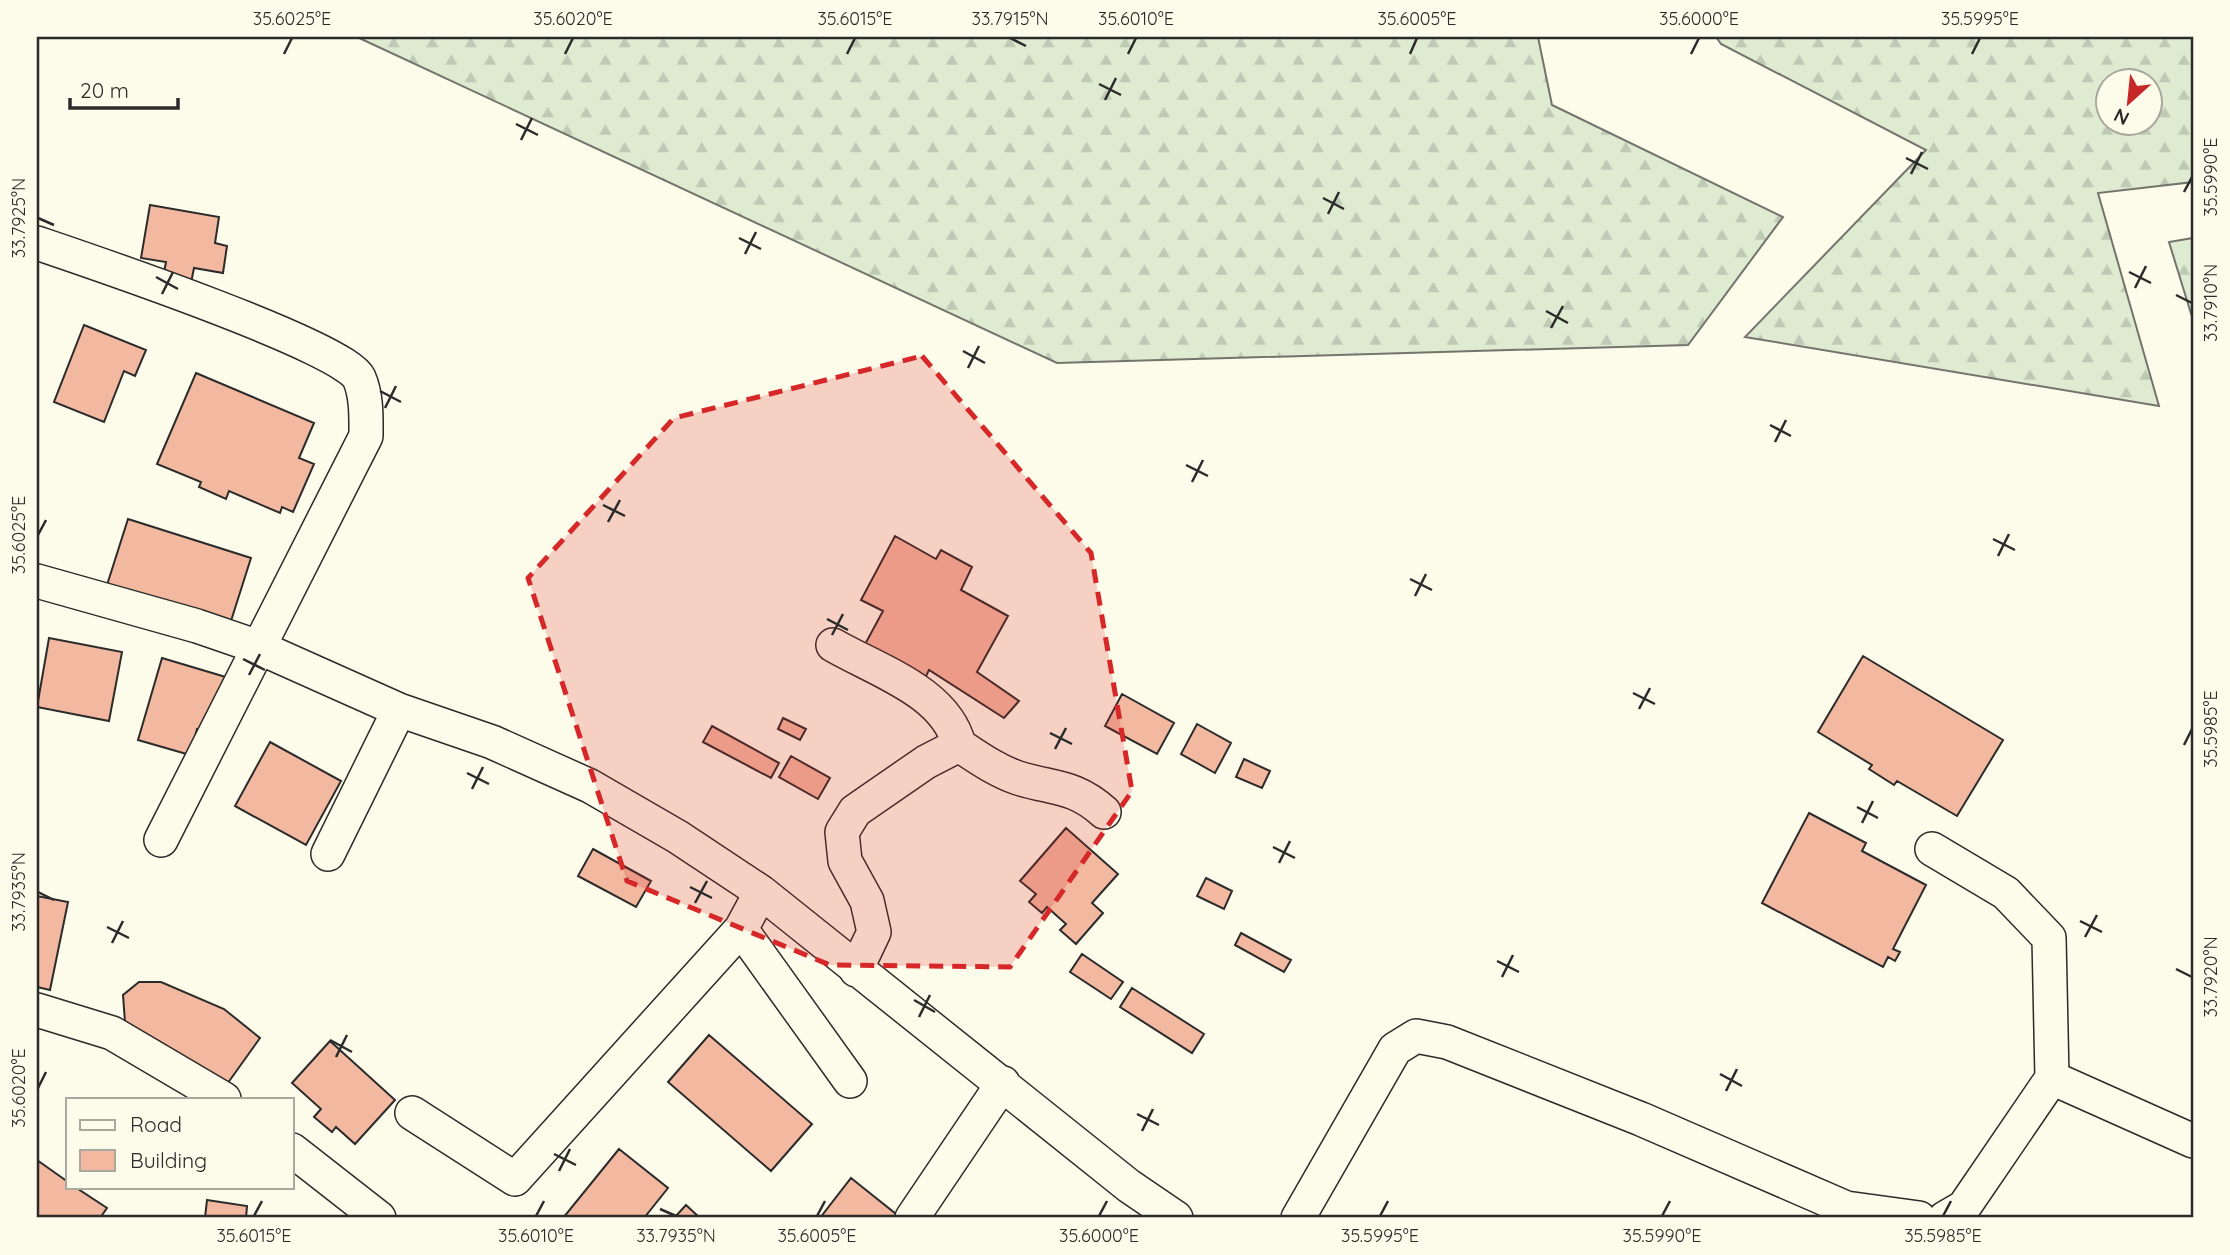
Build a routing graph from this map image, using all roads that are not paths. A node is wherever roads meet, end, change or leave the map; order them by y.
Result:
1 (37, 243) edge
2 (37, 581) edge
3 (833, 645) dead end
4 (258, 647) junction
5 (399, 710) junction
6 (959, 745) junction
7 (1104, 812) dead end
8 (161, 840) dead end
9 (1932, 849) dead end
10 (328, 854) dead end
11 (761, 892) junction
12 (741, 929) junction
13 (856, 970) junction
14 (37, 1010) edge
15 (2052, 1078) junction
16 (850, 1081) dead end
17 (1003, 1083) junction
18 (222, 1098) edge
19 (412, 1113) dead end
20 (2193, 1141) edge
21 (294, 1152) edge
22 (379, 1218) edge
23 (912, 1218) edge
24 (1176, 1218) edge
25 (1298, 1218) edge
26 (1919, 1218) edge
27 (1945, 1218) edge

1 - 4 street
2 - 4 street
3 - 6 street
4 - 5 street
4 - 8 street
5 - 10 street
5 - 11 street
6 - 7 street
6 - 13 street
9 - 15 street
11 - 12 street
11 - 13 street
12 - 16 street
12 - 19 street
13 - 17 street
14 - 18 street
15 - 20 street
15 - 27 street
17 - 23 street
17 - 24 street
21 - 22 street
25 - 26 street

